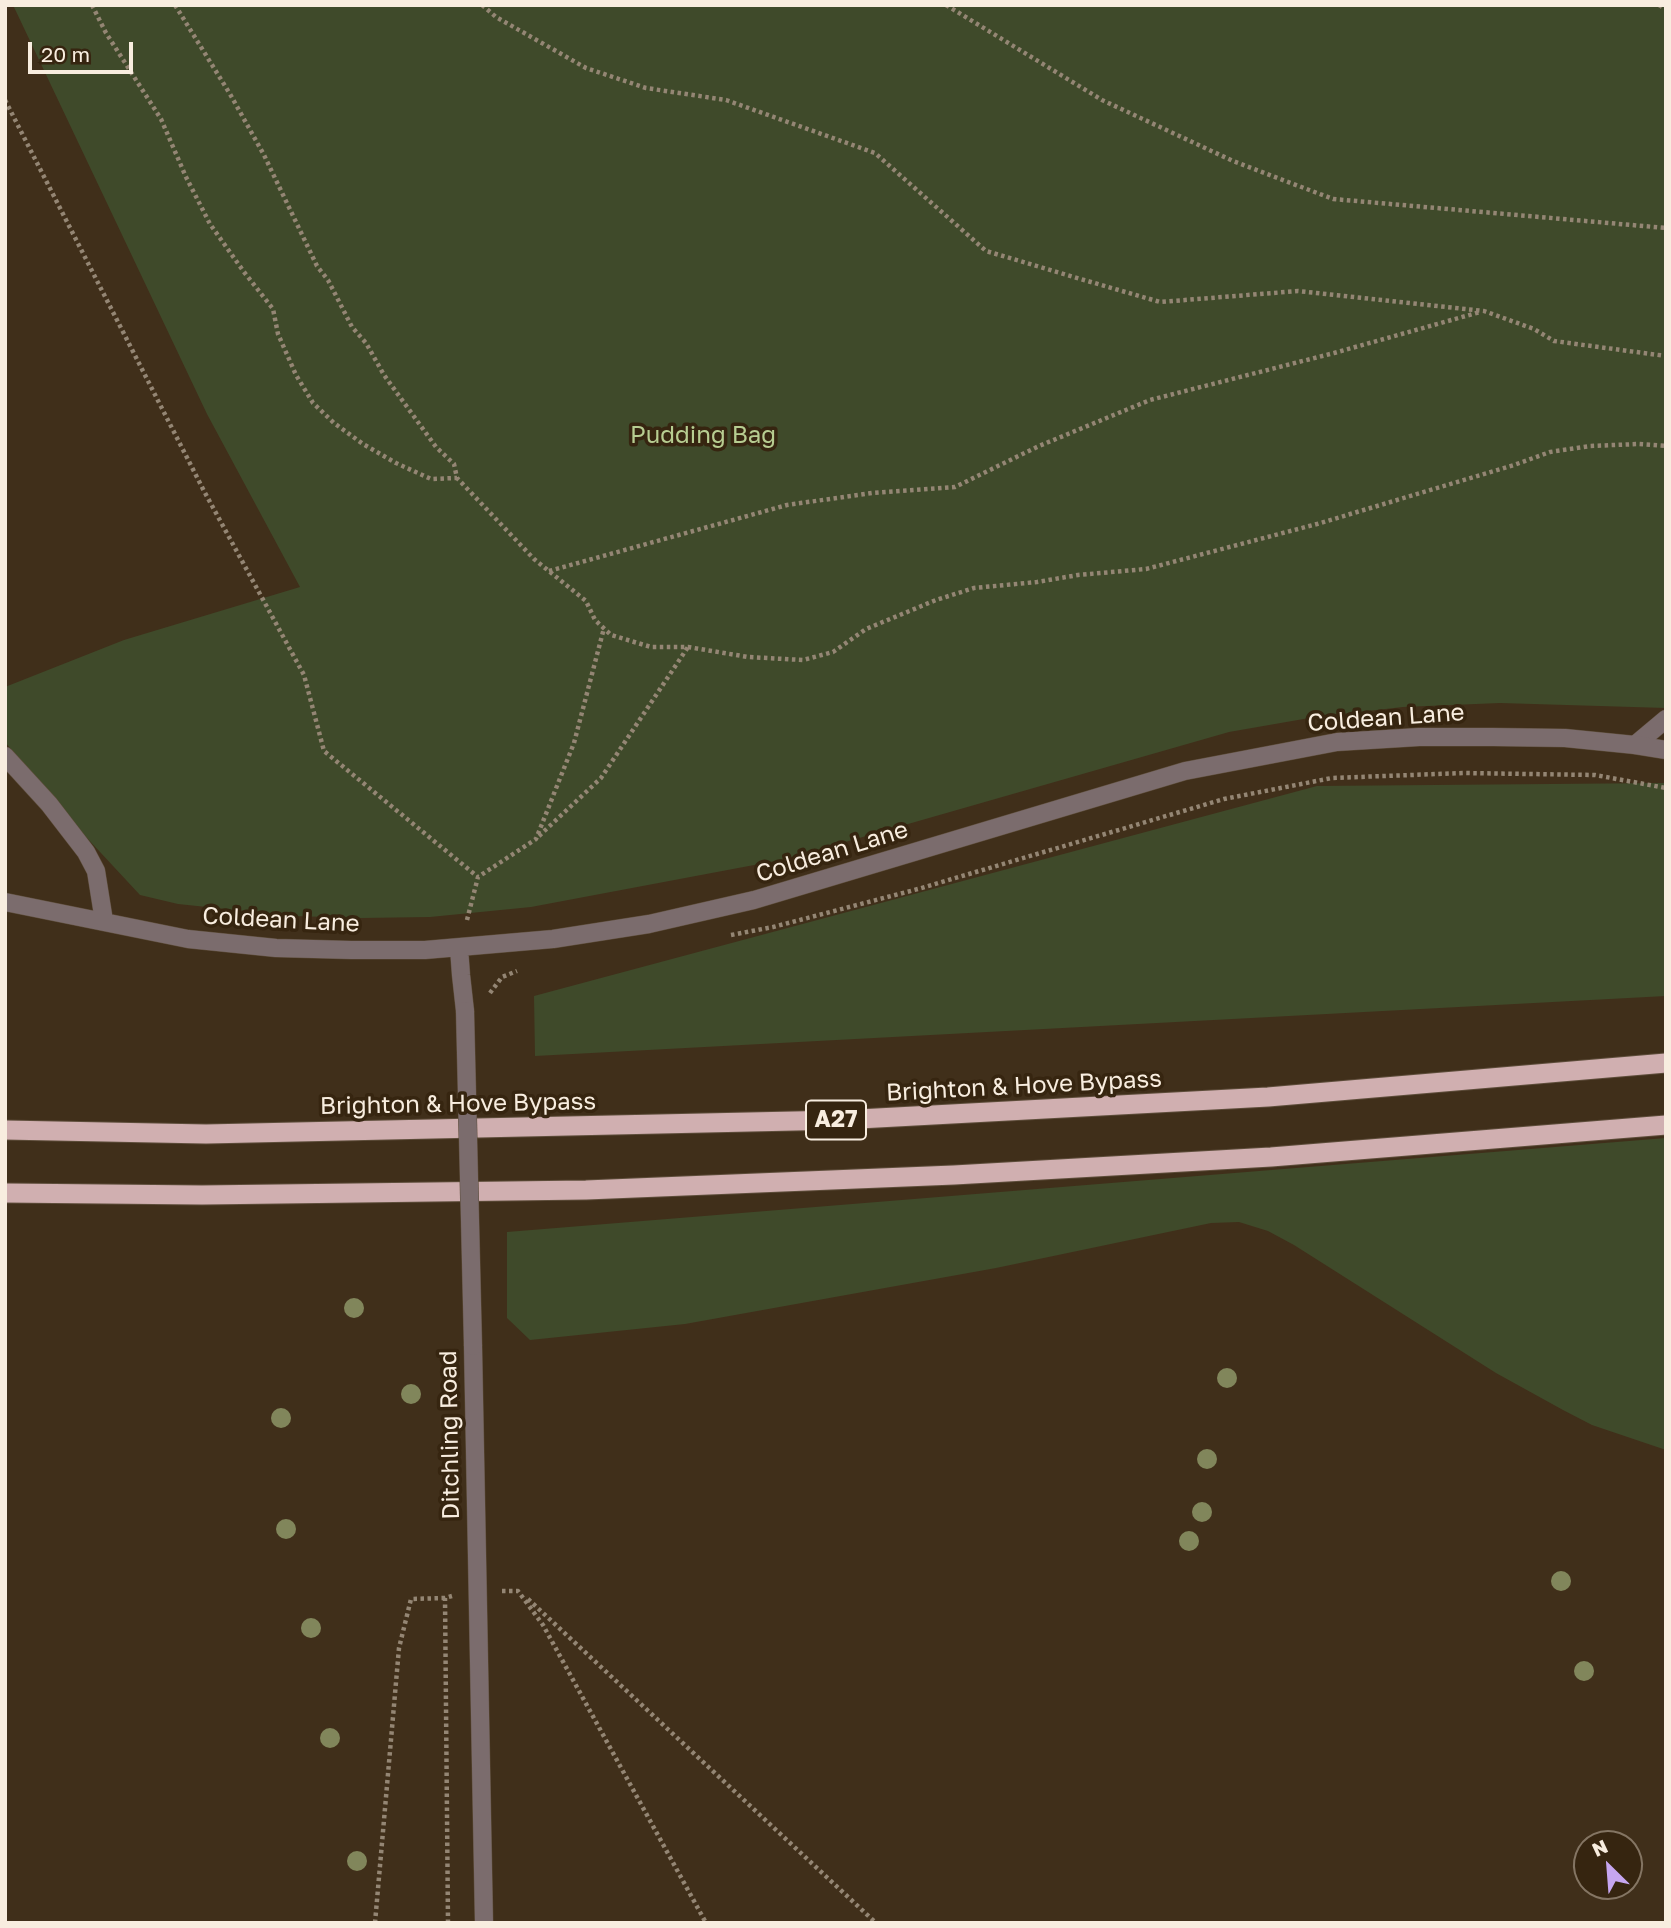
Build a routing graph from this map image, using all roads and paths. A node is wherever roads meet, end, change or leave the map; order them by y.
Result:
1 (92, 5) edge
2 (175, 5) edge
3 (482, 5) edge
4 (946, 5) edge
5 (1659, 5) edge
6 (1666, 9) edge
7 (5, 100) edge
8 (1666, 228) edge
9 (1484, 311) junction
10 (1666, 356) edge
11 (1666, 446) edge
12 (457, 478) junction
13 (549, 571) junction
14 (604, 628) junction
15 (688, 647) junction
16 (1666, 719) edge
17 (1635, 745) junction
18 (1666, 750) edge
19 (5, 756) edge
20 (1666, 788) edge
21 (536, 839) junction
22 (478, 877) junction
23 (5, 902) edge
24 (104, 921) junction
25 (721, 937) dead end
26 (459, 948) junction
27 (1666, 1063) edge
28 (1666, 1125) edge
29 (5, 1130) edge
30 (5, 1192) edge
31 (47, 1194) junction
32 (5, 1199) edge
33 (477, 1591) junction
34 (518, 1591) junction
35 (446, 1598) junction
36 (375, 1923) edge
37 (448, 1923) edge
38 (484, 1923) edge
39 (706, 1923) edge
40 (876, 1923) edge

1 - 12 path
2 - 12 path
3 - 9 path
4 - 8 path
5 - 6 path
7 - 22 path
9 - 10 path
9 - 13 path
11 - 15 path
12 - 13 path
13 - 14 path
14 - 15 path
14 - 21 path
15 - 21 path
16 - 17 street
17 - 18 street, Coldean Lane
17 - 26 street, Coldean Lane
19 - 24 street
20 - 25 path
21 - 22 path
22 - 26 path
23 - 24 street, Coldean Lane
24 - 26 street, Coldean Lane
26 - 33 street, Ditchling Road, bridge
27 - 29 highway, Brighton & Hove Bypass / A27
28 - 31 highway
30 - 31 highway
31 - 32 highway
33 - 34 path
33 - 35 path
33 - 38 street, Ditchling Road
34 - 39 path
34 - 40 path
35 - 36 path
35 - 37 path

